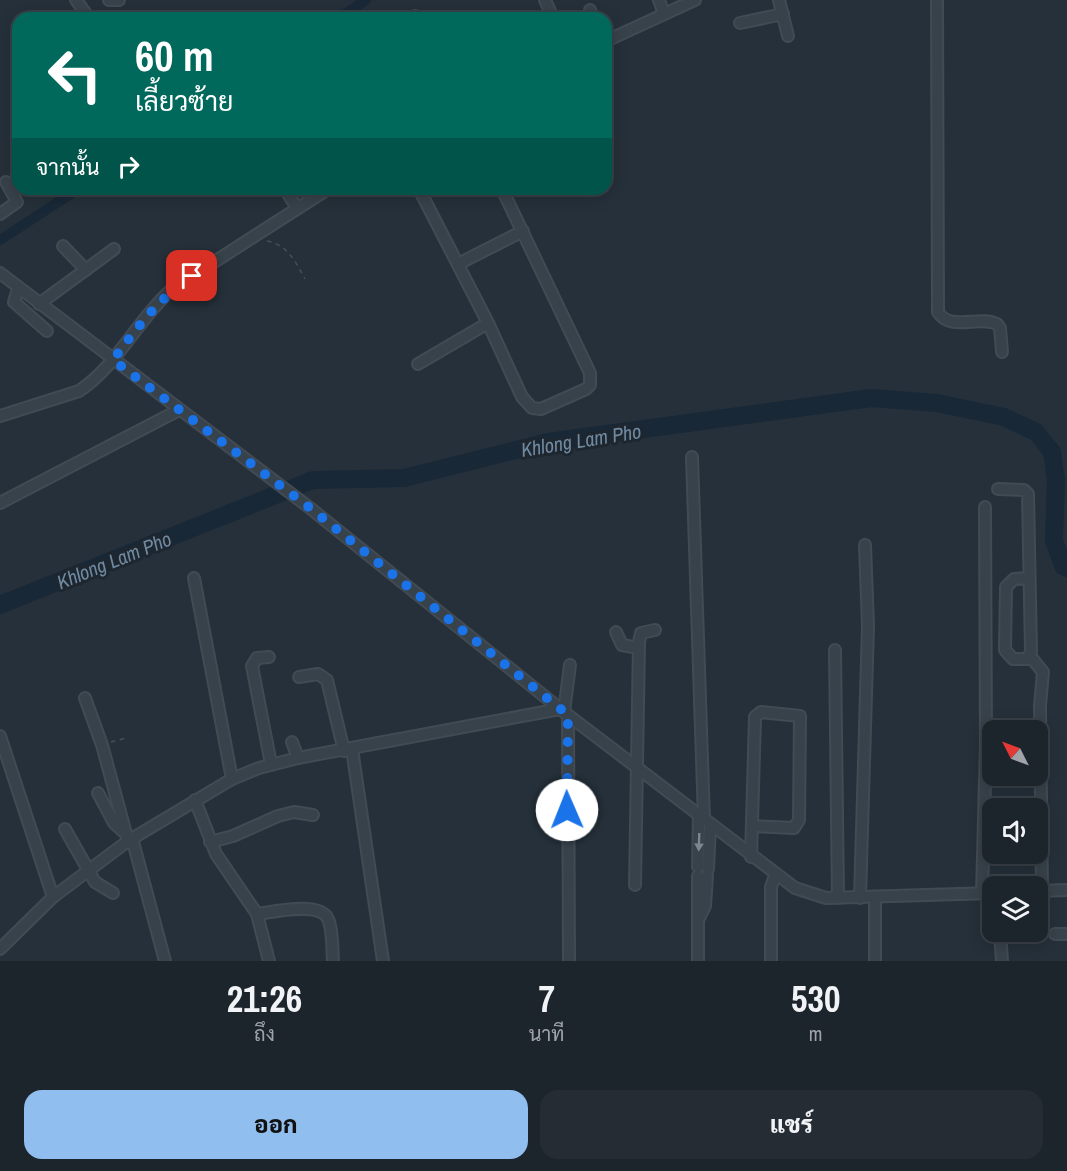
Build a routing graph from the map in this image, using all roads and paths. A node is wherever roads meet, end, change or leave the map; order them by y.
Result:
1 (108, 0) edge
2 (118, 0) edge
3 (659, 0) edge
4 (695, 0) edge
5 (779, 0) edge
6 (937, 0) edge
7 (664, 14) junction
8 (783, 14) junction
9 (740, 23) dead end
10 (788, 36) dead end
11 (612, 38) edge
12 (6, 182) dead end
13 (12, 190) edge
14 (16, 195) edge
15 (289, 195) edge
16 (318, 195) edge
17 (422, 195) edge
18 (505, 195) edge
19 (297, 208) junction
20 (0, 214) edge
21 (523, 231) junction
22 (251, 237) junction
23 (63, 246) dead end
24 (114, 249) dead end
25 (458, 264) junction
26 (86, 270) junction
27 (0, 273) edge
28 (305, 279) dead end
29 (18, 289) junction
30 (39, 304) junction
31 (488, 323) junction
32 (47, 331) dead end
33 (1002, 352) dead end
34 (113, 360) junction
35 (418, 364) dead end
36 (179, 410) junction
37 (0, 416) edge
38 (692, 457) dead end
39 (998, 489) dead end
40 (0, 503) edge
41 (985, 507) dead end
42 (865, 545) dead end
43 (194, 578) dead end
44 (1029, 578) junction
45 (656, 630) dead end
46 (616, 632) dead end
47 (639, 648) junction
48 (835, 650) dead end
49 (1030, 656) junction
50 (269, 657) dead end
51 (570, 665) dead end
52 (299, 677) dead end
53 (85, 698) dead end
54 (564, 712) junction
55 (0, 736) edge
56 (126, 738) dead end
57 (292, 742) dead end
58 (102, 745) junction
59 (2, 748) edge
60 (348, 750) junction
61 (298, 758) junction
62 (271, 764) junction
63 (639, 770) junction
64 (232, 779) junction
65 (98, 793) dead end
66 (195, 800) junction
67 (313, 815) dead end
68 (705, 820) junction
69 (752, 826) junction
70 (65, 829) dead end
71 (129, 837) junction
72 (210, 842) junction
73 (751, 857) junction
74 (87, 871) junction
75 (775, 876) junction
76 (987, 876) edge
77 (1040, 876) edge
78 (635, 885) dead end
79 (1067, 890) edge
80 (1048, 891) edge
81 (112, 893) dead end
82 (982, 893) edge
83 (52, 897) junction
84 (838, 898) junction
85 (860, 898) junction
86 (874, 898) junction
87 (257, 914) junction
88 (1055, 934) dead end
89 (1067, 934) edge
90 (1001, 942) edge
91 (0, 949) edge
92 (165, 961) edge
93 (269, 961) edge
94 (333, 961) edge
95 (382, 961) edge
96 (569, 961) edge
97 (698, 961) edge
98 (771, 961) edge
99 (875, 961) edge
100 (1002, 961) edge

1 - 2 street
3 - 7 street
4 - 7 street
5 - 8 street
6 - 33 street
7 - 11 street
8 - 9 street
8 - 10 street
12 - 13 street
14 - 20 street
15 - 19 street
16 - 19 street
17 - 25 street
18 - 21 street
19 - 22 street
21 - 25 street
21 - 31 street
22 - 28 path
22 - 34 street
23 - 26 street
24 - 26 street
25 - 31 street
26 - 30 street
27 - 29 street
29 - 30 street
29 - 32 street
30 - 34 street
31 - 35 street
34 - 36 street
34 - 37 street
36 - 40 street
36 - 54 street
38 - 68 street
39 - 44 street
41 - 76 street
42 - 85 street
43 - 64 street
44 - 49 street
44 - 49 street
45 - 47 street
46 - 47 street
47 - 63 street
48 - 84 street
49 - 77 street
50 - 62 street
51 - 54 street
52 - 60 street
53 - 58 street
54 - 60 street
54 - 63 street
54 - 96 street
55 - 59 street
56 - 58 path
57 - 61 street
58 - 71 street
59 - 83 street
60 - 61 street
60 - 95 street
61 - 62 street
62 - 64 street
63 - 68 street
63 - 78 street
64 - 66 street
65 - 71 street
66 - 71 street
66 - 72 street
67 - 72 street
68 - 73 street
68 - 97 street
69 - 69 street
69 - 73 street
70 - 74 street
71 - 74 street
71 - 92 street
72 - 87 street
73 - 75 street
74 - 81 street
74 - 83 street
75 - 84 street
75 - 98 street
79 - 80 street
82 - 86 street
83 - 91 street
84 - 85 street
85 - 86 street
86 - 99 street
87 - 93 street
87 - 94 street
88 - 89 street
90 - 100 street

